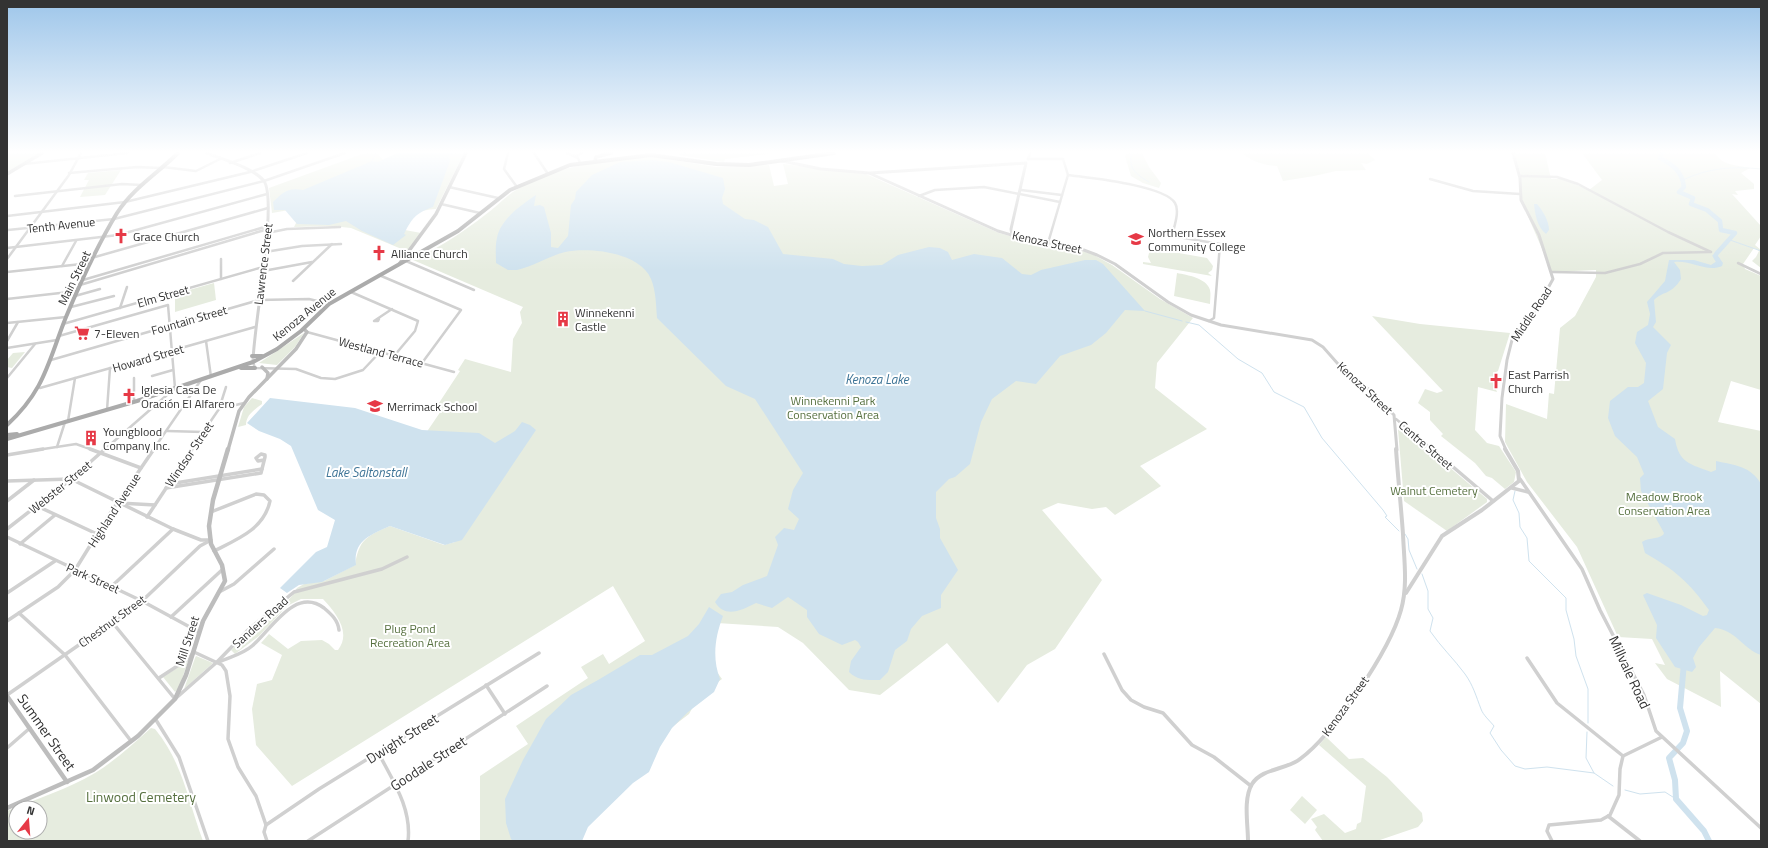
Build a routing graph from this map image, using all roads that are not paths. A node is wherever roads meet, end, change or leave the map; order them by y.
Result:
1 (43, 193) edge
2 (55, 193) edge
3 (134, 193) edge
4 (164, 193) edge
5 (222, 193) edge
6 (446, 193) edge
7 (474, 193) edge
8 (507, 193) edge
9 (911, 193) edge
10 (925, 193) edge
11 (1020, 193) edge
12 (1026, 193) edge
13 (1037, 193) edge
14 (1162, 193) edge
15 (1498, 193) edge
16 (1594, 193) edge
17 (267, 194) joint
18 (1520, 194) joint
19 (1062, 195) joint
20 (15, 196) dead end
21 (918, 196) junction
22 (498, 198) junction
23 (125, 202) junction
24 (1060, 202) junction
25 (441, 204) junction
26 (268, 208) junction
27 (42, 212) junction
28 (481, 213) junction
29 (7, 216) edge
30 (114, 220) junction
31 (340, 227) dead end
32 (30, 228) junction
33 (268, 229) junction
34 (1011, 229) junction
35 (8, 230) dead end
36 (998, 231) junction
37 (1012, 235) junction
38 (105, 238) junction
39 (76, 241) junction
40 (1048, 243) junction
41 (332, 244) junction
42 (341, 244) dead end
43 (16, 247) junction
44 (7, 248) edge
45 (265, 252) junction
46 (95, 257) junction
47 (7, 259) edge
48 (221, 260) dead end
49 (406, 261) junction
50 (150, 262) junction
51 (312, 262) junction
52 (92, 263) junction
53 (1738, 264) dead end
54 (398, 265) junction
55 (62, 266) junction
56 (263, 269) junction
57 (7, 272) edge
58 (1552, 272) junction
59 (1761, 274) edge
60 (379, 275) junction
61 (221, 279) junction
62 (83, 280) junction
63 (293, 281) dead end
64 (80, 285) junction
65 (127, 287) dead end
66 (100, 289) dead end
67 (474, 290) dead end
68 (349, 291) junction
69 (76, 294) junction
70 (114, 296) dead end
71 (7, 299) edge
72 (259, 300) junction
73 (330, 304) junction
74 (70, 307) junction
75 (120, 308) junction
76 (392, 309) junction
77 (66, 317) junction
78 (379, 319) dead end
79 (1207, 321) junction
80 (18, 322) junction
81 (7, 323) edge
82 (63, 324) junction
83 (169, 326) junction
84 (255, 327) junction
85 (306, 330) junction
86 (58, 338) junction
87 (7, 341) edge
88 (206, 341) junction
89 (35, 344) junction
90 (7, 348) edge
91 (171, 351) junction
92 (380, 352) junction
93 (266, 355) junction
94 (252, 356) junction
95 (394, 356) junction
96 (51, 360) junction
97 (253, 362) junction
98 (422, 363) junction
99 (259, 367) junction
100 (110, 368) junction
101 (278, 368) junction
102 (238, 369) junction
103 (173, 370) junction
104 (454, 372) dead end
105 (152, 376) dead end
106 (211, 377) junction
107 (7, 378) edge
108 (75, 378) junction
109 (134, 378) dead end
110 (267, 379) junction
111 (201, 380) junction
112 (226, 387) dead end
113 (40, 388) junction
114 (175, 388) junction
115 (134, 401) junction
116 (244, 403) junction
117 (219, 409) junction
118 (107, 410) junction
119 (1396, 419) junction
120 (66, 422) junction
121 (8, 424) edge
122 (167, 430) junction
123 (8, 432) edge
124 (204, 432) junction
125 (25, 433) junction
126 (7, 439) edge
127 (57, 447) junction
128 (101, 453) junction
129 (7, 455) edge
130 (264, 460) dead end
131 (141, 468) junction
132 (262, 469) junction
133 (219, 478) junction
134 (71, 479) junction
135 (1520, 479) junction
136 (34, 480) junction
137 (7, 481) edge
138 (169, 484) junction
139 (166, 488) junction
140 (1512, 488) junction
141 (1529, 492) junction
142 (7, 501) edge
143 (1493, 501) junction
144 (117, 503) junction
145 (155, 504) junction
146 (37, 506) junction
147 (211, 512) junction
148 (56, 515) junction
149 (147, 517) junction
150 (7, 529) edge
151 (173, 529) junction
152 (98, 534) junction
153 (7, 537) edge
154 (211, 540) junction
155 (20, 544) junction
156 (274, 549) dead end
157 (214, 551) junction
158 (407, 557) dead end
159 (55, 562) junction
160 (223, 569) junction
161 (75, 570) junction
162 (112, 586) junction
163 (221, 591) junction
164 (7, 593) edge
165 (1405, 594) junction
166 (142, 601) junction
167 (19, 613) junction
168 (171, 617) junction
169 (7, 621) edge
170 (112, 622) junction
171 (339, 630) dead end
172 (199, 632) junction
173 (194, 652) junction
174 (539, 652) dead end
175 (1104, 654) dead end
176 (65, 655) junction
177 (1527, 658) dead end
178 (217, 662) junction
179 (159, 678) junction
180 (486, 685) junction
181 (547, 686) dead end
182 (7, 696) edge
183 (175, 699) junction
184 (504, 714) junction
185 (156, 720) junction
186 (30, 728) junction
187 (1662, 737) junction
188 (131, 742) junction
189 (7, 748) edge
190 (379, 754) junction
191 (1623, 756) junction
192 (68, 782) junction
193 (394, 785) junction
194 (1251, 786) junction
195 (7, 808) edge
196 (1608, 816) junction
197 (266, 825) junction
198 (1761, 828) edge
199 (208, 841) edge
200 (267, 841) edge
201 (308, 841) edge
202 (408, 841) edge
203 (1248, 841) edge
204 (1552, 841) edge
205 (1640, 841) edge

1 - 20 street
2 - 27 street
3 - 23 main road, Main Street
4 - 23 street
5 - 30 street, Tenth Avenue
6 - 25 main road
7 - 22 street
8 - 22 main road, Kenoza Avenue
9 - 21 street, Kenoza Street
10 - 21 street
11 - 34 street
12 - 24 street
13 - 19 street
14 - 79 street
15 - 18 street
16 - 58 street
17 - 26 street, Lawrence Street
17 - 38 street
18 - 58 street, Middle Road
19 - 24 street
21 - 36 street, Kenoza Street
22 - 28 main road, Kenoza Avenue
23 - 27 street
23 - 30 main road, Main Street
24 - 40 street
25 - 28 street
25 - 54 main road
26 - 33 street, Lawrence Street
26 - 46 street
27 - 29 street
27 - 32 street
28 - 49 main road, Kenoza Avenue
30 - 32 street, Tenth Avenue
30 - 38 main road, Main Street
31 - 33 street
32 - 35 street, Tenth Avenue
32 - 43 street
33 - 45 street, Lawrence Street
33 - 50 street
34 - 36 street
34 - 37 street
36 - 37 street, Kenoza Street
37 - 40 street, Kenoza Street
38 - 39 street
38 - 46 main road, Main Street
39 - 43 street
39 - 55 street
40 - 79 street, Kenoza Street
41 - 42 street
41 - 45 street
41 - 51 street
43 - 44 street
43 - 47 street
45 - 56 street, Lawrence Street
46 - 52 main road, Main Street
48 - 61 street
49 - 54 main road, Kenoza Avenue
49 - 67 street
50 - 62 street
50 - 64 street
51 - 56 street, Elm Street
51 - 63 street
52 - 55 street
52 - 62 main road, Main Street
53 - 59 street
54 - 60 main road, Kenoza Avenue
55 - 57 street
56 - 61 street, Elm Street
56 - 72 street, Lawrence Street
58 - 135 street, Middle Road
60 - 68 main road, Kenoza Avenue
60 - 98 street
61 - 75 street, Elm Street
62 - 64 main road, Main Street
64 - 69 main road, Main Street
65 - 75 street
66 - 69 street
68 - 73 main road, Kenoza Avenue
68 - 76 street
69 - 71 street
69 - 74 main road, Main Street
70 - 74 street
72 - 73 street, Fountain Street
72 - 83 street, Fountain Street
72 - 84 street, Lawrence Street
73 - 85 main road, Kenoza Avenue
74 - 77 main road, Main Street
75 - 82 street, Elm Street
76 - 78 street
76 - 95 street
77 - 80 street
77 - 82 main road, Main Street
79 - 119 street, Kenoza Street
80 - 81 street
80 - 87 street
82 - 86 main road, Main Street
83 - 86 street
83 - 91 street
83 - 96 street, Fountain Street
84 - 88 street, Howard Street
84 - 94 street, Lawrence Street
85 - 92 street, Westland Terrace
85 - 93 main road, Kenoza Avenue
85 - 101 main road, Mill Street
86 - 89 street
86 - 96 main road, Main Street
88 - 91 street, Howard Street
88 - 106 street
89 - 90 street
89 - 107 street
91 - 100 street, Howard Street
91 - 103 street
92 - 95 street, Westland Terrace
92 - 101 street
93 - 94 main road
93 - 97 main road, Kenoza Avenue
94 - 97 street, Lawrence Street
95 - 98 street, Westland Terrace
96 - 113 main road, Main Street
97 - 99 street
97 - 102 main road, Kenoza Avenue
98 - 104 street, Westland Terrace
99 - 101 street
99 - 102 main road
99 - 110 main road
100 - 108 street, Howard Street
100 - 118 street
101 - 110 main road, Mill Street
102 - 106 main road, Kenoza Avenue
103 - 105 street
103 - 114 street
106 - 111 main road, Kenoza Avenue
108 - 113 street, Howard Street
108 - 120 street
109 - 115 street
110 - 116 main road, Mill Street
111 - 114 main road, Kenoza Avenue
111 - 122 street, Highland Avenue
112 - 117 street, Windsor Street
113 - 121 main road, Main Street
114 - 115 main road, Kenoza Avenue
114 - 128 street, Webster Street
115 - 118 main road, Kenoza Avenue
116 - 117 street
116 - 133 main road, Mill Street
117 - 124 street, Windsor Street
118 - 120 main road, Kenoza Avenue
119 - 143 street, Centre Street
119 - 165 street, Kenoza Street
120 - 125 main road, Kenoza Avenue
120 - 127 street
121 - 123 main road, Kenoza Avenue
122 - 124 street
122 - 131 street, Highland Avenue
123 - 125 main road, Kenoza Avenue
124 - 138 street, Windsor Street
125 - 126 main road, Kenoza Avenue
127 - 128 street
127 - 129 street
128 - 131 street
128 - 134 street, Webster Street
130 - 132 street
131 - 144 street, Highland Avenue
132 - 133 street
132 - 133 street
133 - 138 street
133 - 139 street
133 - 147 main road, Mill Street
134 - 136 street
134 - 144 street
134 - 146 street, Webster Street
135 - 140 street
135 - 141 street, Millvale Road
136 - 137 street
136 - 142 street
138 - 139 street, Windsor Street
139 - 145 street, Windsor Street
140 - 141 street
140 - 143 street
141 - 187 street, Millvale Road
143 - 165 street
144 - 145 street
144 - 149 street
144 - 152 street, Highland Avenue
145 - 149 street, Windsor Street
146 - 148 street
146 - 150 street, Webster Street
147 - 154 main road, Mill Street
147 - 157 street
148 - 152 street
148 - 155 street
149 - 151 street
151 - 154 street
151 - 162 street
152 - 161 street, Highland Avenue
153 - 155 street, Park Street
154 - 157 main road, Mill Street
154 - 166 street, Chestnut Street
155 - 159 street, Park Street
156 - 163 street
157 - 160 main road, Mill Street
158 - 178 street, Sanders Road
159 - 161 street, Park Street
159 - 164 street
160 - 163 main road, Mill Street
160 - 168 street
161 - 162 street, Park Street
161 - 167 street, Highland Avenue
162 - 166 street, Park Street
163 - 172 main road, Mill Street
165 - 194 street, Kenoza Street
166 - 168 street, Park Street
166 - 170 street, Chestnut Street
167 - 169 street, Highland Avenue
167 - 176 street
168 - 172 street, Park Street
170 - 176 street, Chestnut Street
170 - 179 street
171 - 178 street
172 - 173 main road, Mill Street
173 - 178 street
173 - 179 street
173 - 183 main road, Mill Street
174 - 180 street, Dwight Street
175 - 194 street
176 - 182 street, Chestnut Street
176 - 188 street
177 - 191 street
178 - 183 street, Sanders Road
178 - 197 street
179 - 183 street
180 - 184 street
180 - 190 street, Dwight Street
181 - 184 street, Goodale Street
182 - 186 main road, Summer Street
183 - 185 main road, Mill Street
184 - 193 street, Goodale Street
185 - 188 main road, Mill Street
185 - 199 street
186 - 189 street
186 - 192 main road, Summer Street
187 - 191 street
187 - 198 street, Millvale Road
188 - 192 main road, Mill Street
190 - 193 street
190 - 197 street, Dwight Street
191 - 196 street
192 - 195 main road, Mill Street
193 - 201 street, Goodale Street
193 - 202 street
194 - 203 street
196 - 204 street
196 - 205 street
197 - 200 street

